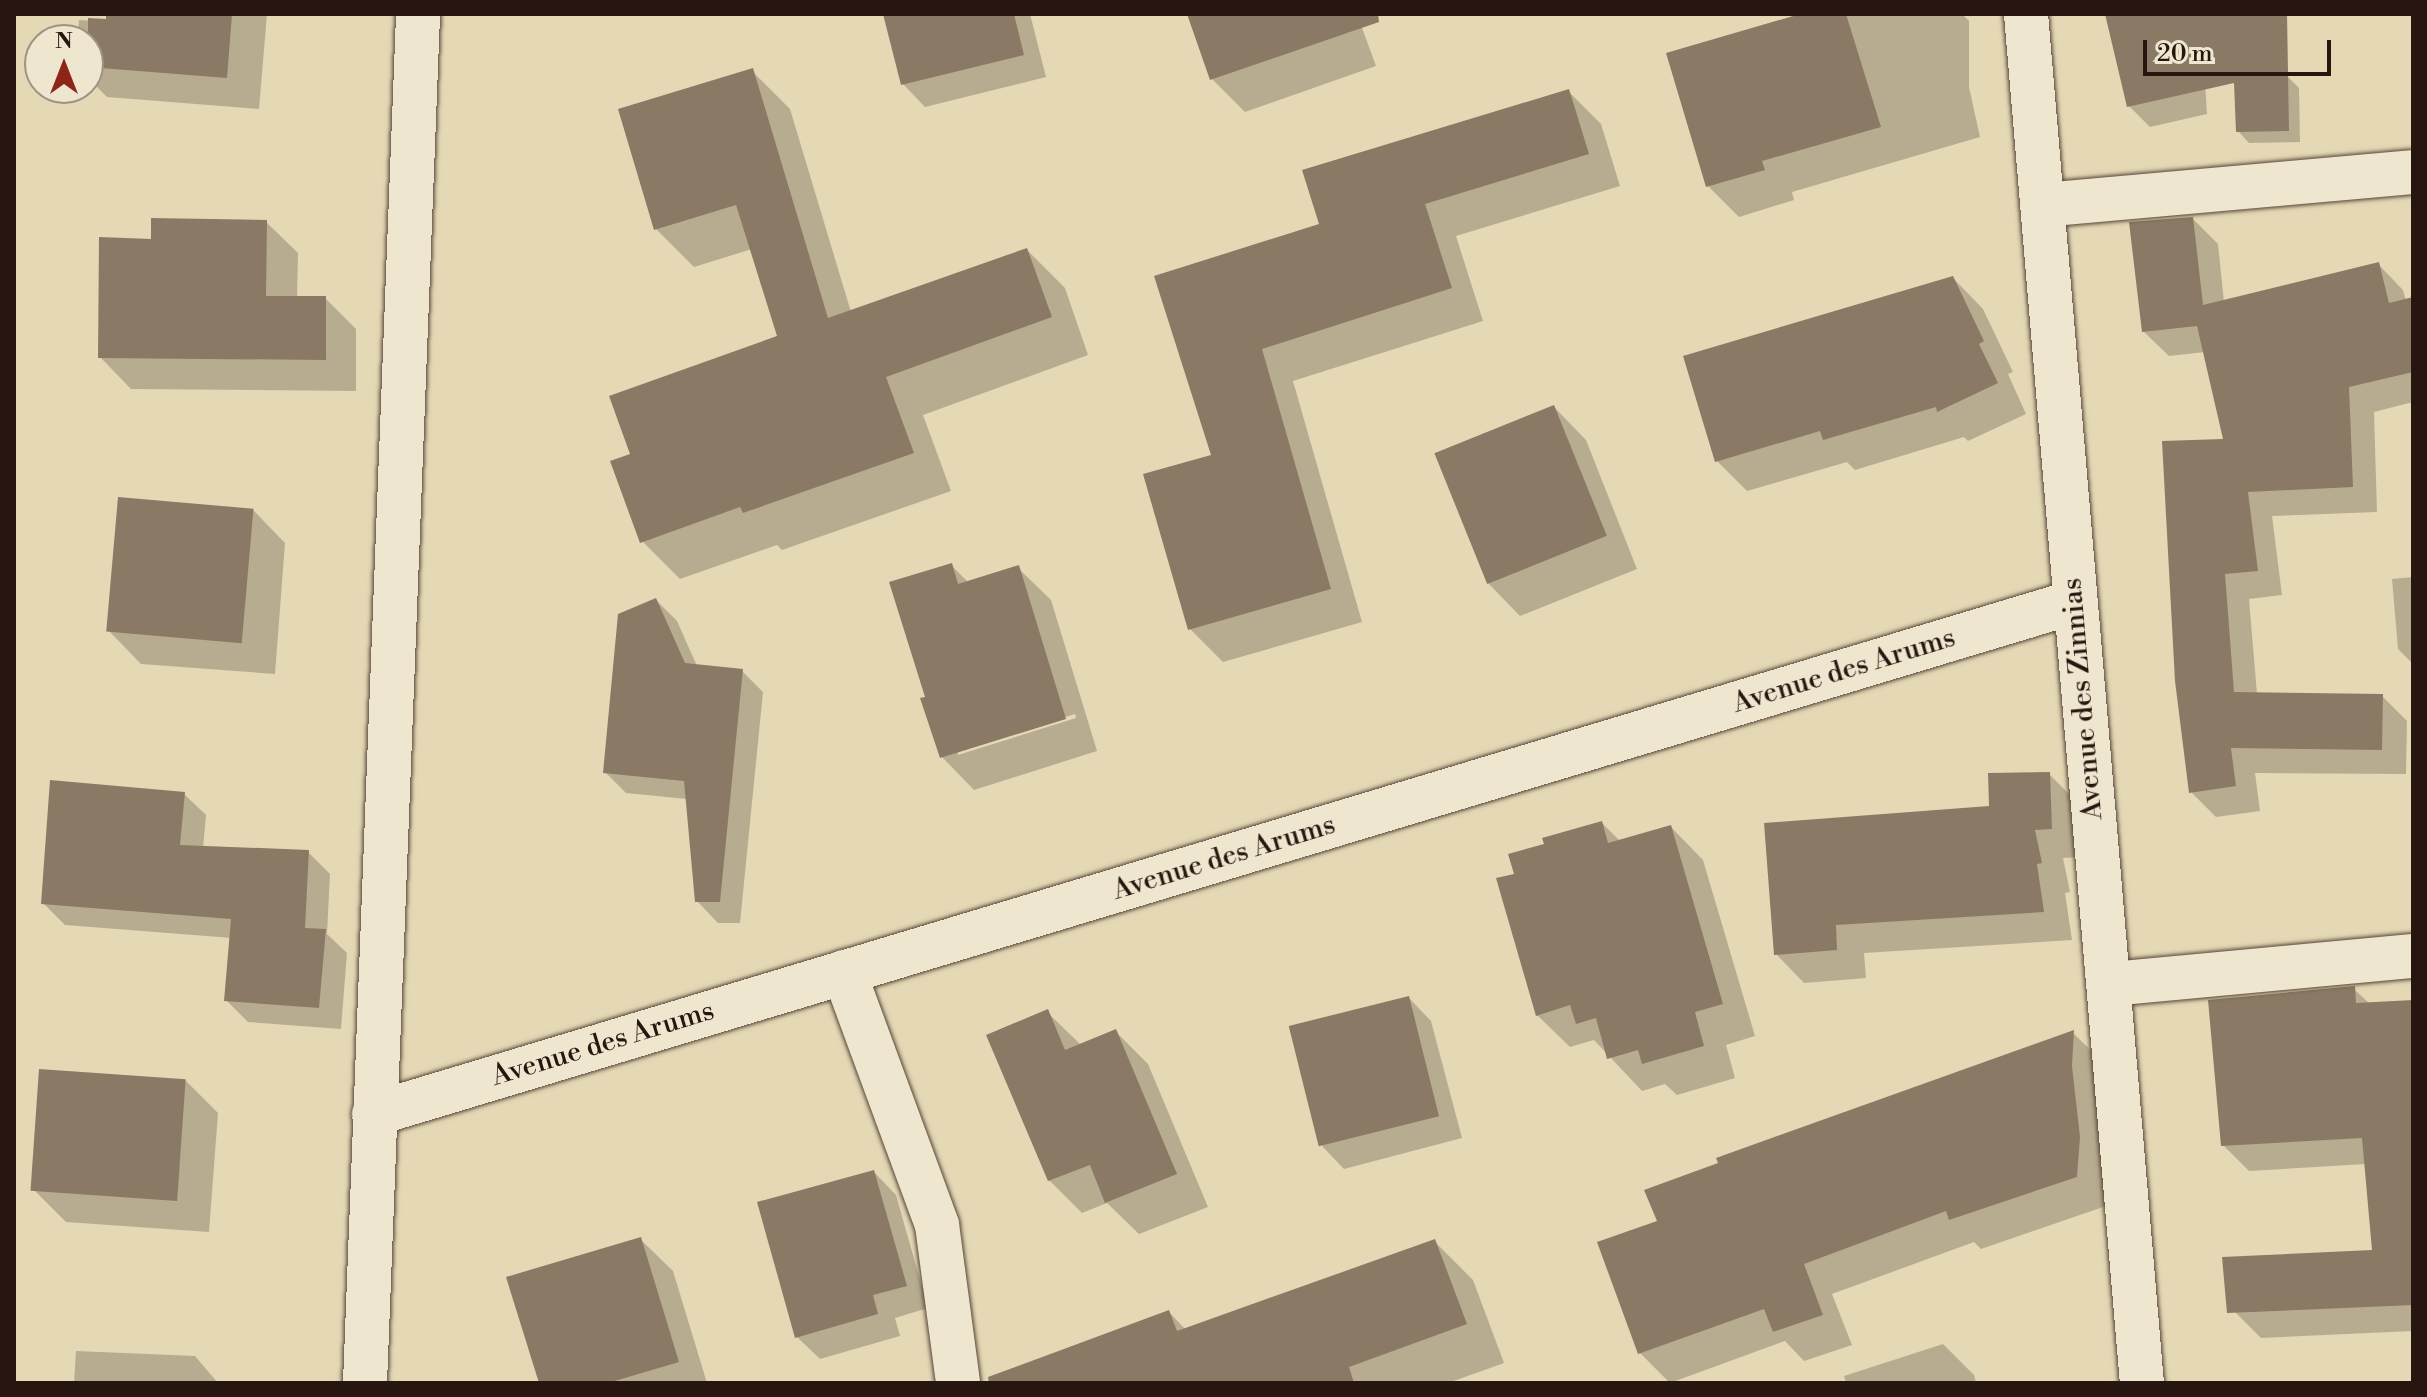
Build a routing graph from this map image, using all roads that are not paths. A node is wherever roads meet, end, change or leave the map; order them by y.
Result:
1 (418, 14) edge
2 (2026, 14) edge
3 (2413, 172) edge
4 (2043, 205) junction
5 (2074, 602) junction
6 (2413, 956) edge
7 (844, 972) junction
8 (2110, 984) junction
9 (374, 1114) junction
10 (365, 1383) edge
11 (958, 1383) edge
12 (2142, 1383) edge

1 - 9 street
2 - 4 street, Avenue des Zinnias
3 - 4 street
4 - 5 street, Avenue des Zinnias
5 - 7 street, Avenue des Arums
5 - 8 street, Avenue des Zinnias
6 - 8 street
7 - 9 street, Avenue des Arums
7 - 11 street
8 - 12 street, Avenue des Zinnias
9 - 10 street

